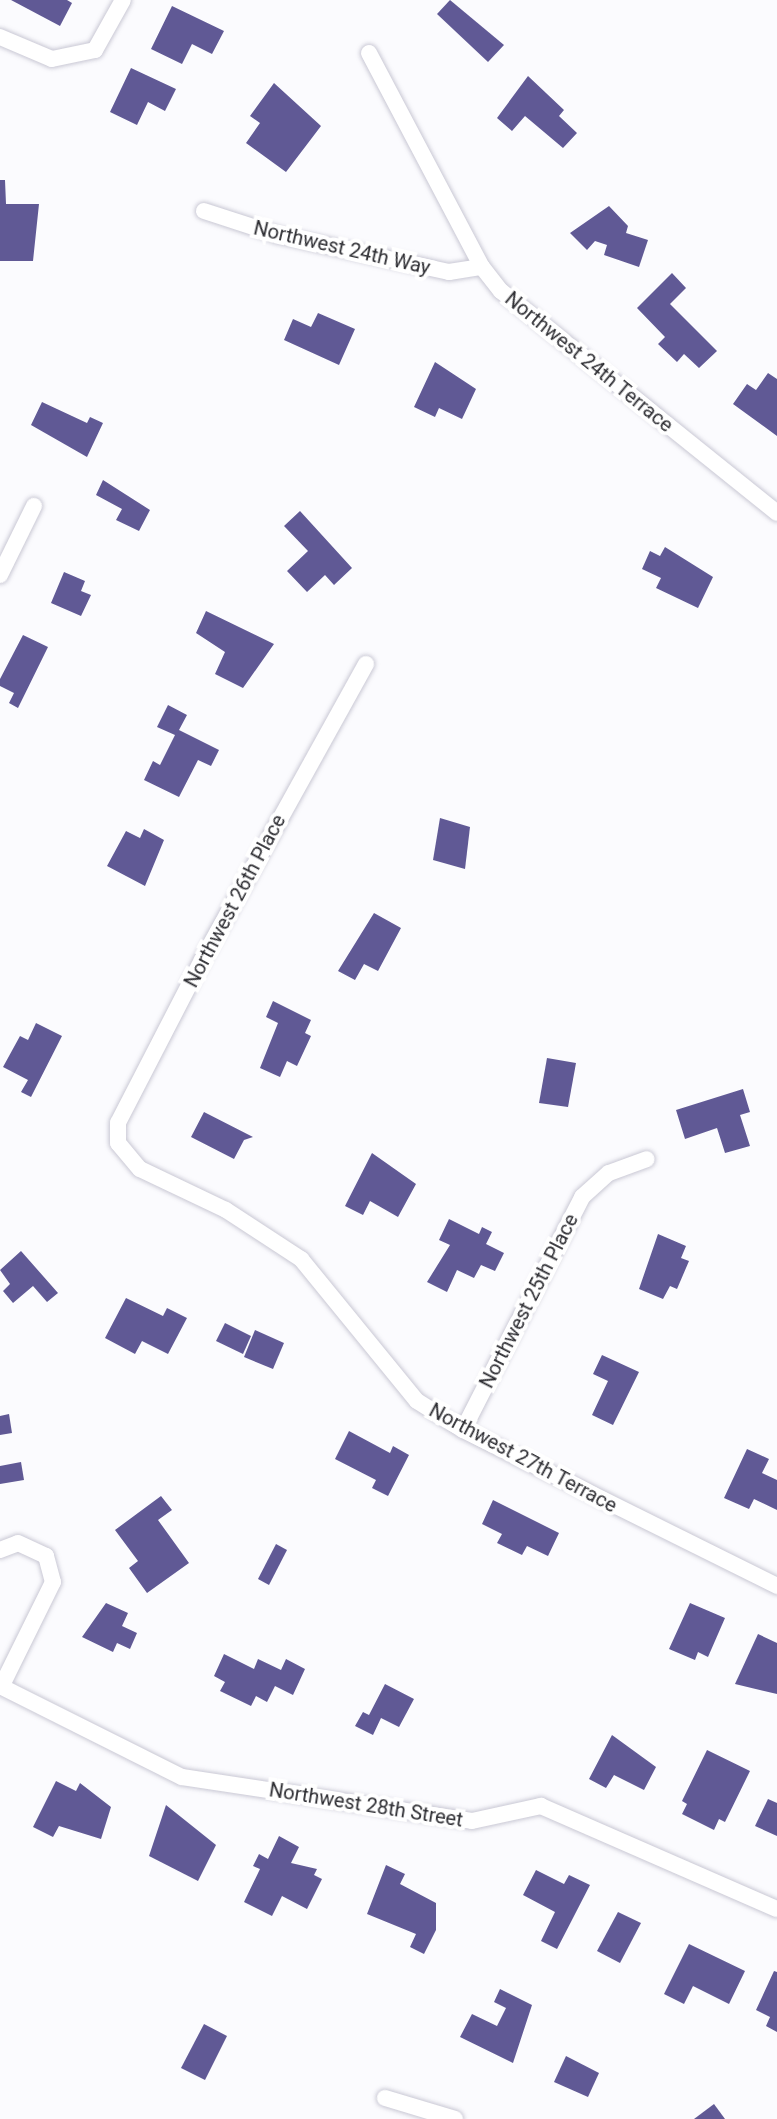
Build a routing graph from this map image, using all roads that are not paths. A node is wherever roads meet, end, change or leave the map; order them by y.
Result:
1 (123, 0) edge
2 (0, 37) edge
3 (369, 53) dead end
4 (204, 211) dead end
5 (482, 267) junction
6 (34, 506) dead end
7 (777, 513) edge
8 (0, 575) edge
9 (366, 664) dead end
10 (118, 1143) joint
11 (647, 1159) dead end
12 (463, 1430) junction
13 (0, 1550) edge
14 (777, 1586) edge
15 (1, 1686) edge
16 (777, 1909) edge
17 (385, 2098) dead end
18 (455, 2119) edge

1 - 2 street
3 - 5 street, Northwest 24th Terrace
4 - 5 street, Northwest 24th Way
5 - 7 street, Northwest 24th Terrace
6 - 8 street
9 - 10 street, Northwest 26th Place
10 - 12 street, Northwest 27th Terrace
11 - 12 street, Northwest 25th Place
12 - 14 street, Northwest 27th Terrace
13 - 15 street, Northwest 28th Street
15 - 16 street, Northwest 28th Street
17 - 18 street

